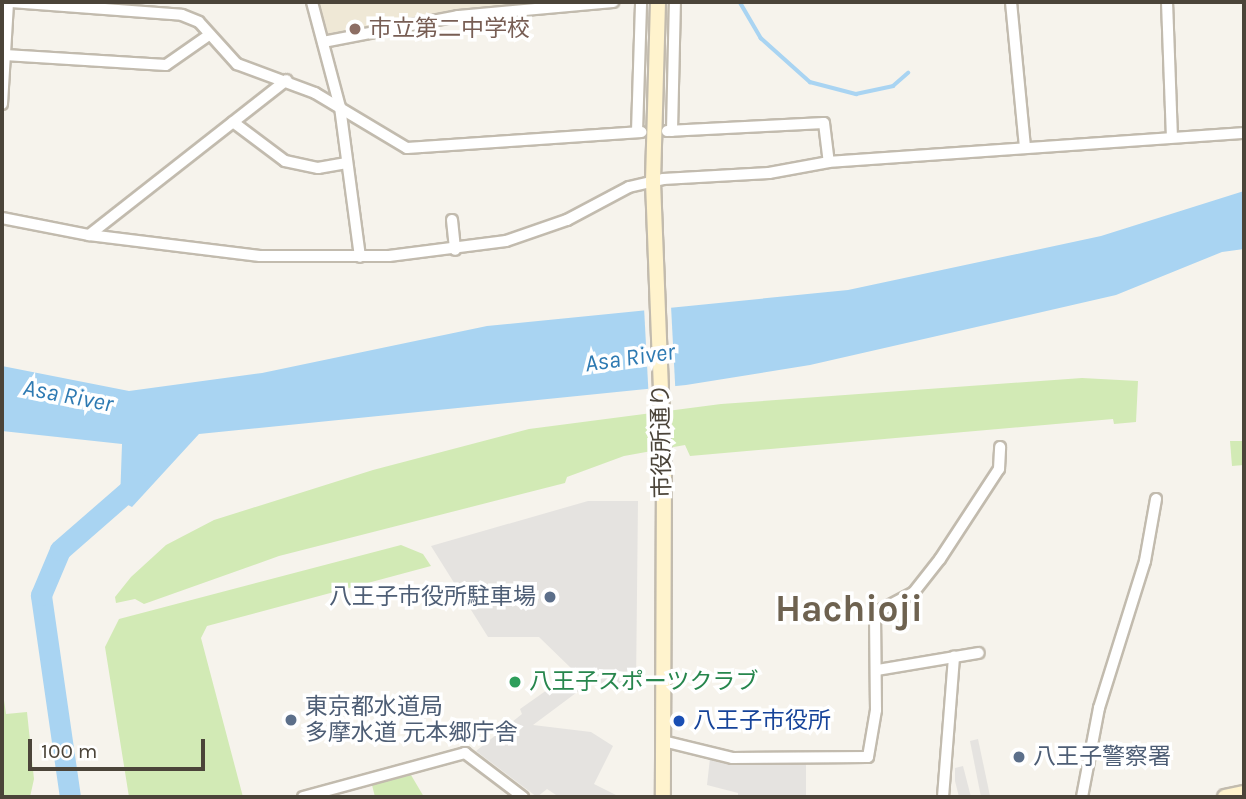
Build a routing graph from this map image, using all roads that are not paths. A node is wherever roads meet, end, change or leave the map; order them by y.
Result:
1 (10, 2) edge
2 (312, 2) edge
3 (613, 2) edge
4 (640, 2) edge
5 (658, 2) edge
6 (675, 2) edge
7 (1011, 2) edge
8 (1167, 2) edge
9 (209, 35) junction
10 (4, 39) edge
11 (323, 42) junction
12 (5, 55) junction
13 (287, 80) junction
14 (2, 104) edge
15 (340, 107) junction
16 (233, 122) junction
17 (1244, 133) edge
18 (1172, 137) junction
19 (1025, 147) junction
20 (829, 162) junction
21 (347, 163) junction
22 (653, 185) junction
23 (2, 218) edge
24 (452, 220) dead end
25 (89, 235) junction
26 (455, 250) junction
27 (360, 257) junction
28 (1000, 447) dead end
29 (1156, 499) dead end
30 (979, 653) dead end
31 (954, 656) junction
32 (877, 670) junction
33 (663, 741) junction
34 (351, 784) junction
35 (1244, 793) edge
36 (526, 795) edge
37 (303, 797) edge
38 (354, 797) edge
39 (663, 797) edge
40 (943, 797) edge
41 (1082, 797) edge
42 (1225, 797) edge

1 - 9 street
1 - 10 street
2 - 11 street
3 - 11 street
4 - 15 street
5 - 22 street, 市役所通り
6 - 20 street
7 - 19 street
8 - 18 street
9 - 12 street
9 - 13 street
10 - 12 street
11 - 15 street
12 - 14 street
13 - 15 street
13 - 16 street
15 - 21 street
16 - 21 street
16 - 25 street
17 - 18 street
18 - 19 street
19 - 20 street
20 - 22 street
21 - 27 street
22 - 26 street
22 - 33 street, 市役所通り
23 - 25 street
24 - 26 street
25 - 27 street
26 - 27 street
28 - 32 street
29 - 41 street
30 - 31 street
31 - 32 street
31 - 40 street
32 - 33 street
33 - 39 street, 市役所通り
34 - 36 street
34 - 37 street
34 - 38 street
35 - 42 street

